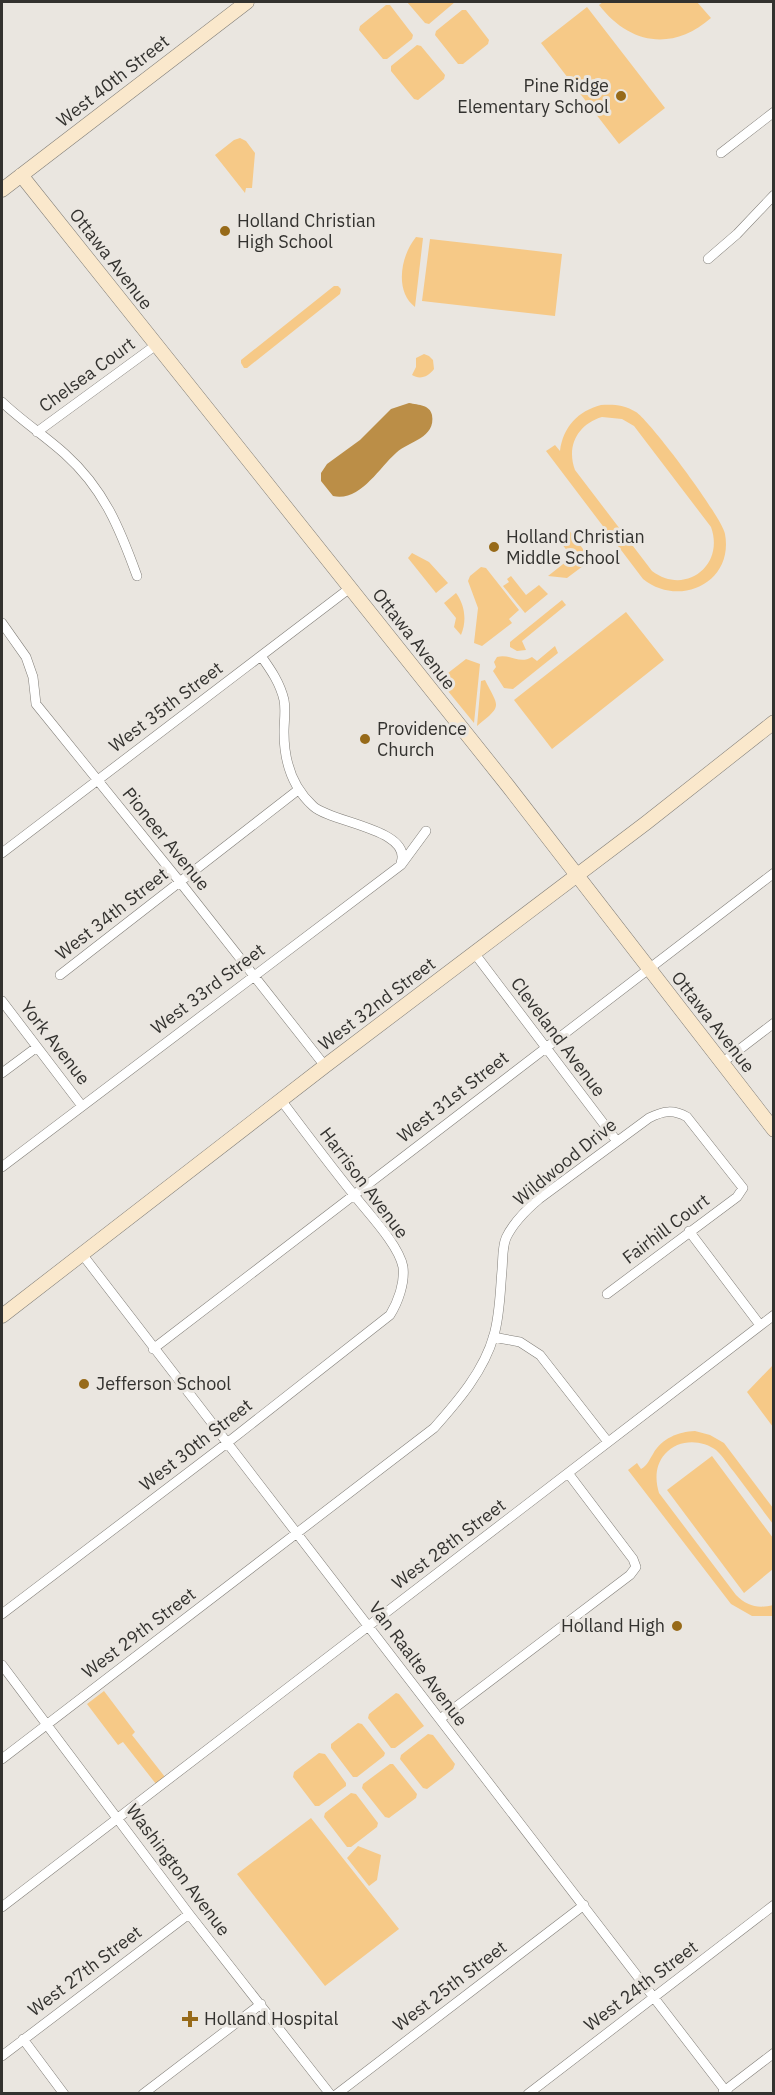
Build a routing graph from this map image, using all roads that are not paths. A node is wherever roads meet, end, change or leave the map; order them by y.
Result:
1 (248, 2) edge
2 (774, 112) edge
3 (722, 153) dead end
4 (21, 175) junction
5 (2, 190) edge
6 (774, 195) edge
7 (708, 259) dead end
8 (156, 345) junction
9 (2, 402) edge
10 (37, 432) junction
11 (137, 576) dead end
12 (350, 588) junction
13 (2, 623) edge
14 (261, 656) junction
15 (774, 722) edge
16 (98, 780) junction
17 (298, 790) junction
18 (426, 831) dead end
19 (2, 853) edge
20 (401, 865) junction
21 (774, 873) edge
22 (578, 875) junction
23 (180, 882) junction
24 (475, 954) junction
25 (648, 968) junction
26 (60, 975) dead end
27 (253, 975) junction
28 (2, 1001) edge
29 (774, 1023) edge
30 (37, 1047) junction
31 (545, 1047) junction
32 (723, 1062) junction
33 (325, 1066) junction
34 (2, 1073) edge
35 (280, 1100) junction
36 (82, 1106) junction
37 (774, 1130) edge
38 (616, 1140) junction
39 (2, 1167) edge
40 (743, 1188) joint
41 (354, 1195) junction
42 (689, 1231) junction
43 (82, 1254) junction
44 (400, 1293) joint
45 (607, 1294) dead end
46 (774, 1315) edge
47 (2, 1316) edge
48 (760, 1325) junction
49 (494, 1337) junction
50 (153, 1349) junction
51 (608, 1442) junction
52 (226, 1443) junction
53 (568, 1473) junction
54 (298, 1534) junction
55 (2, 1614) edge
56 (369, 1626) junction
57 (2, 1665) edge
58 (440, 1719) junction
59 (47, 1724) junction
60 (2, 1760) edge
61 (118, 1818) junction
62 (584, 1905) junction
63 (774, 1905) edge
64 (2, 1907) edge
65 (189, 1914) junction
66 (654, 1997) junction
67 (261, 2004) junction
68 (23, 2039) junction
69 (774, 2054) edge
70 (2, 2056) edge
71 (725, 2092) edge
72 (64, 2094) edge
73 (143, 2094) edge
74 (330, 2094) edge
75 (337, 2094) edge
76 (528, 2094) edge

1 - 4 street, West 40th Street
2 - 3 street
4 - 5 street, West 40th Street
4 - 8 street, Ottawa Avenue
6 - 7 street
8 - 10 street, Chelsea Court
8 - 12 street, Ottawa Avenue
9 - 10 street, Chelsea Court
10 - 11 street, Chelsea Court
12 - 14 street, West 35th Street
12 - 22 street, Ottawa Avenue
13 - 16 street, Pioneer Avenue
14 - 16 street, West 35th Street
14 - 17 street
15 - 22 street, West 32nd Street
16 - 19 street, West 35th Street
16 - 23 street, Pioneer Avenue
17 - 20 street
17 - 23 street, West 34th Street
18 - 20 street, West 33rd Street
20 - 27 street, West 33rd Street
21 - 25 street, West 31st Street
22 - 24 street, West 32nd Street
22 - 25 street, Ottawa Avenue
23 - 26 street, West 34th Street
23 - 27 street, Pioneer Avenue
24 - 31 street, Cleveland Avenue
24 - 33 street, West 32nd Street
25 - 31 street, West 31st Street
25 - 32 street, Ottawa Avenue
27 - 33 street, Pioneer Avenue
27 - 36 street, West 33rd Street
28 - 30 street, York Avenue
29 - 32 street
30 - 34 street
30 - 36 street, York Avenue
31 - 38 street, Cleveland Avenue
31 - 41 street, West 31st Street
32 - 37 street, Ottawa Avenue
33 - 35 street, West 32nd Street
35 - 41 street, Harrison Avenue
35 - 43 street, West 32nd Street
36 - 39 street, West 33rd Street
38 - 40 street, Wildwood Drive
38 - 49 street, Wildwood Drive
40 - 42 street, Fairhill Court
41 - 44 street, Harrison Avenue
41 - 50 street, West 31st Street
42 - 45 street, Fairhill Court
42 - 48 street
43 - 47 street, West 32nd Street
43 - 50 street, Van Raalte Avenue
44 - 52 street, West 30th Street
46 - 48 street, West 28th Street
48 - 51 street, West 28th Street
49 - 51 street
49 - 54 street, Wildwood Drive
50 - 52 street, Van Raalte Avenue
51 - 53 street, West 28th Street
52 - 54 street, Van Raalte Avenue
52 - 55 street, West 30th Street
53 - 56 street, West 28th Street
53 - 58 street
54 - 56 street, Van Raalte Avenue
54 - 59 street, West 29th Street
56 - 58 street, Van Raalte Avenue
56 - 61 street, West 28th Street
57 - 59 street, Washington Avenue
58 - 62 street, Van Raalte Avenue
59 - 60 street, West 29th Street
59 - 61 street, Washington Avenue
61 - 64 street, West 28th Street
61 - 65 street, Washington Avenue
62 - 66 street, Van Raalte Avenue
62 - 75 street, West 25th Street
63 - 66 street, West 24th Street
65 - 67 street, Washington Avenue
65 - 68 street, West 27th Street
66 - 71 street, Van Raalte Avenue
66 - 76 street, West 24th Street
67 - 73 street
67 - 74 street, Washington Avenue
68 - 70 street, West 27th Street
68 - 72 street
69 - 71 street

